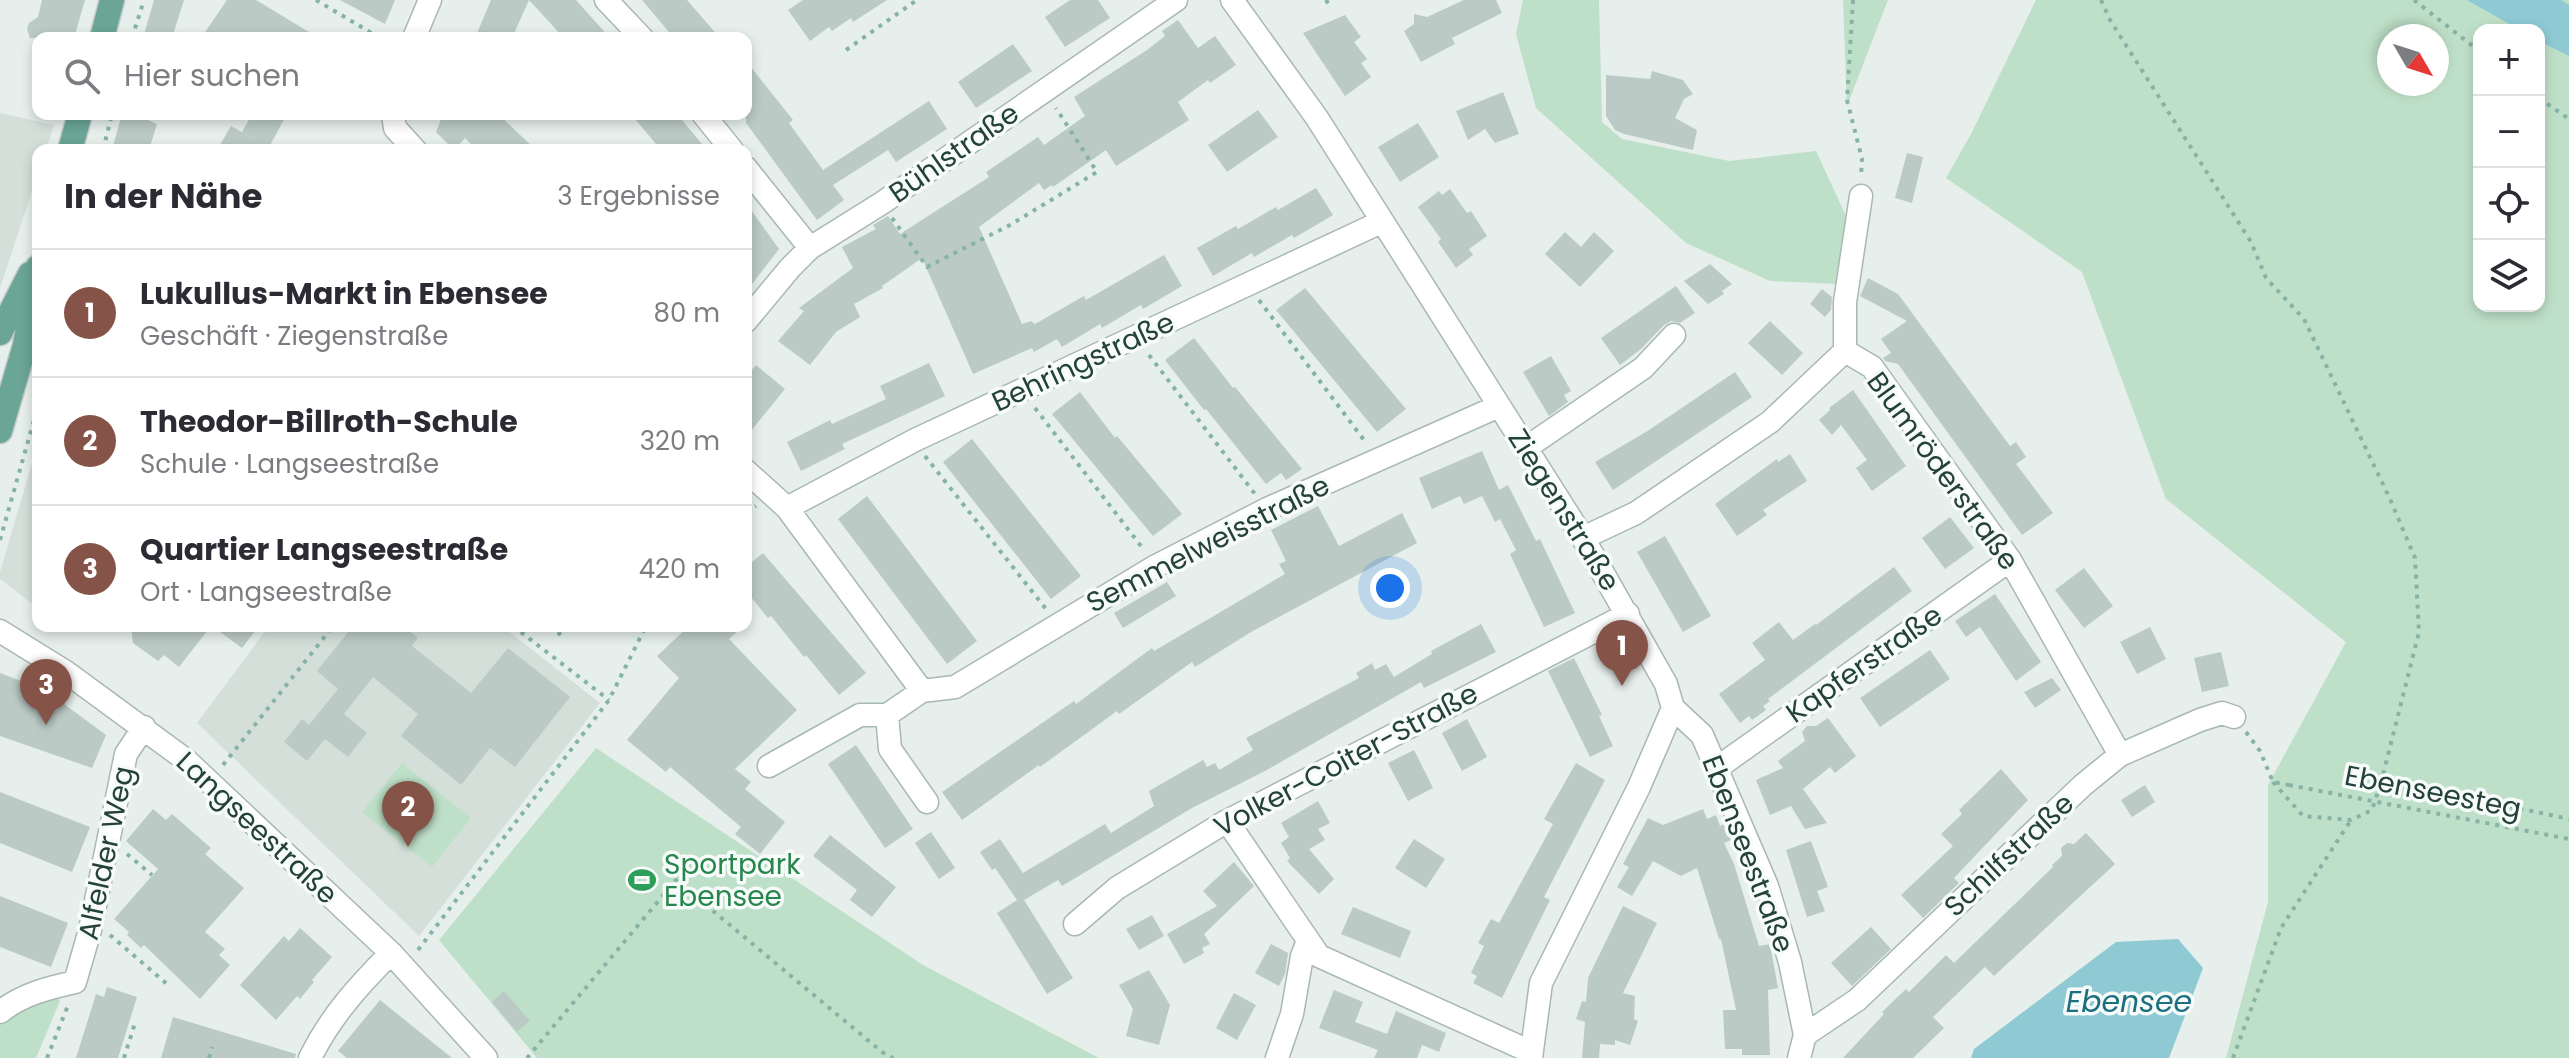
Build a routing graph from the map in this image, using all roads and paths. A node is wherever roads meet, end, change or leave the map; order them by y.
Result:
1 (112, 0) edge
2 (144, 0) edge
3 (316, 0) edge
4 (430, 0) edge
5 (606, 0) edge
6 (1176, 0) edge
7 (1232, 0) edge
8 (1326, 0) edge
9 (1853, 0) edge
10 (2101, 0) edge
11 (2414, 0) edge
12 (915, 1) edge
13 (1331, 8) dead end
14 (104, 32) edge
15 (134, 32) edge
16 (370, 32) edge
17 (417, 32) edge
18 (636, 32) edge
19 (2473, 46) edge
20 (846, 50) dead end
21 (1045, 90) junction
22 (2545, 102) edge
23 (2569, 119) edge
24 (78, 120) edge
25 (110, 120) edge
26 (394, 120) edge
27 (708, 120) edge
28 (72, 144) edge
29 (104, 144) edge
30 (410, 144) edge
31 (727, 144) edge
32 (752, 176) edge
33 (1861, 196) joint
34 (882, 203) junction
35 (1381, 222) junction
36 (810, 248) junction
37 (32, 270) edge
38 (32, 303) edge
39 (1261, 303) dead end
40 (752, 314) edge
41 (0, 333) edge
42 (1674, 335) dead end
43 (1136, 337) junction
44 (1845, 351) junction
45 (1021, 390) junction
46 (1499, 406) junction
47 (32, 427) edge
48 (0, 431) edge
49 (1526, 448) junction
50 (926, 457) dead end
51 (1378, 458) junction
52 (752, 476) edge
53 (787, 508) junction
54 (1267, 509) junction
55 (1583, 538) junction
56 (0, 540) edge
57 (2010, 560) junction
58 (1156, 566) junction
59 (1628, 614) junction
60 (1057, 623) junction
61 (0, 631) edge
62 (328, 632) edge
63 (643, 632) edge
64 (523, 633) edge
65 (922, 691) junction
66 (609, 700) junction
67 (1673, 708) junction
68 (887, 715) junction
69 (2234, 717) joint
70 (144, 727) junction
71 (2120, 755) junction
72 (769, 766) dead end
73 (1717, 768) junction
74 (2382, 779) junction
75 (210, 782) junction
76 (2273, 782) junction
77 (927, 802) dead end
78 (2569, 819) edge
79 (2351, 820) junction
80 (1227, 821) junction
81 (2569, 839) edge
82 (108, 842) junction
83 (152, 875) dead end
84 (92, 924) junction
85 (1075, 924) dead end
86 (1308, 941) junction
87 (398, 961) junction
88 (75, 982) junction
89 (167, 984) dead end
90 (0, 1012) edge
91 (135, 1023) dead end
92 (1805, 1035) junction
93 (212, 1047) dead end
94 (1531, 1055) edge
95 (47, 1058) edge
96 (124, 1058) edge
97 (209, 1058) edge
98 (310, 1058) edge
99 (486, 1058) edge
100 (527, 1058) edge
101 (893, 1058) edge
102 (1277, 1058) edge
103 (1799, 1058) edge
104 (2233, 1058) edge

1 - 14 main road
2 - 15 path
3 - 16 path
4 - 17 street
5 - 18 street
6 - 21 street, Bühlstraße
7 - 35 street, Ziegenstraße
8 - 13 path
9 - 33 path
10 - 74 path
11 - 19 path
12 - 20 path
21 - 34 street, Bühlstraße
21 - 34 path
22 - 23 path
24 - 28 main road
25 - 29 path
26 - 30 street
27 - 31 street
32 - 36 street
33 - 44 street
34 - 36 street, Bühlstraße
35 - 43 street, Behringstraße
35 - 46 street, Ziegenstraße
36 - 40 street, Bühlstraße
37 - 41 main road
38 - 48 main road
39 - 51 path
42 - 49 street
43 - 45 street, Behringstraße
43 - 54 path
44 - 55 street, Blumröderstraße
44 - 57 street, Blumröderstraße
45 - 53 street, Behringstraße
45 - 58 path
46 - 49 street, Ziegenstraße
46 - 51 street, Semmelweisstraße
47 - 56 path
49 - 55 street, Ziegenstraße
50 - 60 path
51 - 54 street, Semmelweisstraße
52 - 53 street
53 - 65 street
54 - 58 street, Semmelweisstraße
55 - 59 street, Ziegenstraße
57 - 71 street, Blumröderstraße
57 - 73 street, Kapferstraße
58 - 60 street, Semmelweisstraße
59 - 67 street, Ziegenstraße
59 - 80 street, Volker-Coiter-Straße
60 - 65 street, Semmelweisstraße
61 - 70 street, Langseestraße
62 - 75 path
63 - 66 path
64 - 66 path
65 - 68 street, Semmelweisstraße
66 - 87 path
67 - 73 street, Ebenseestraße
67 - 94 street
68 - 72 street
68 - 77 street
69 - 71 street, Schilfstraße
69 - 76 path
70 - 75 street, Langseestraße
70 - 82 street, Alfelder Weg
71 - 92 street, Schilfstraße
73 - 92 street, Ebenseestraße
74 - 78 path
74 - 79 path
75 - 87 street, Langseestraße
76 - 79 path
76 - 81 path, Ebenseesteg, bridge
79 - 104 path
80 - 85 street, Volker-Coiter-Straße
80 - 86 street
82 - 83 path
82 - 84 street, Alfelder Weg
84 - 88 street, Alfelder Weg
84 - 89 path
86 - 94 street
86 - 102 street
87 - 98 street
87 - 99 street, Langseestraße
88 - 90 street
88 - 95 path
91 - 96 path
92 - 103 street, Ebenseestraße
93 - 97 path
100 - 101 path

